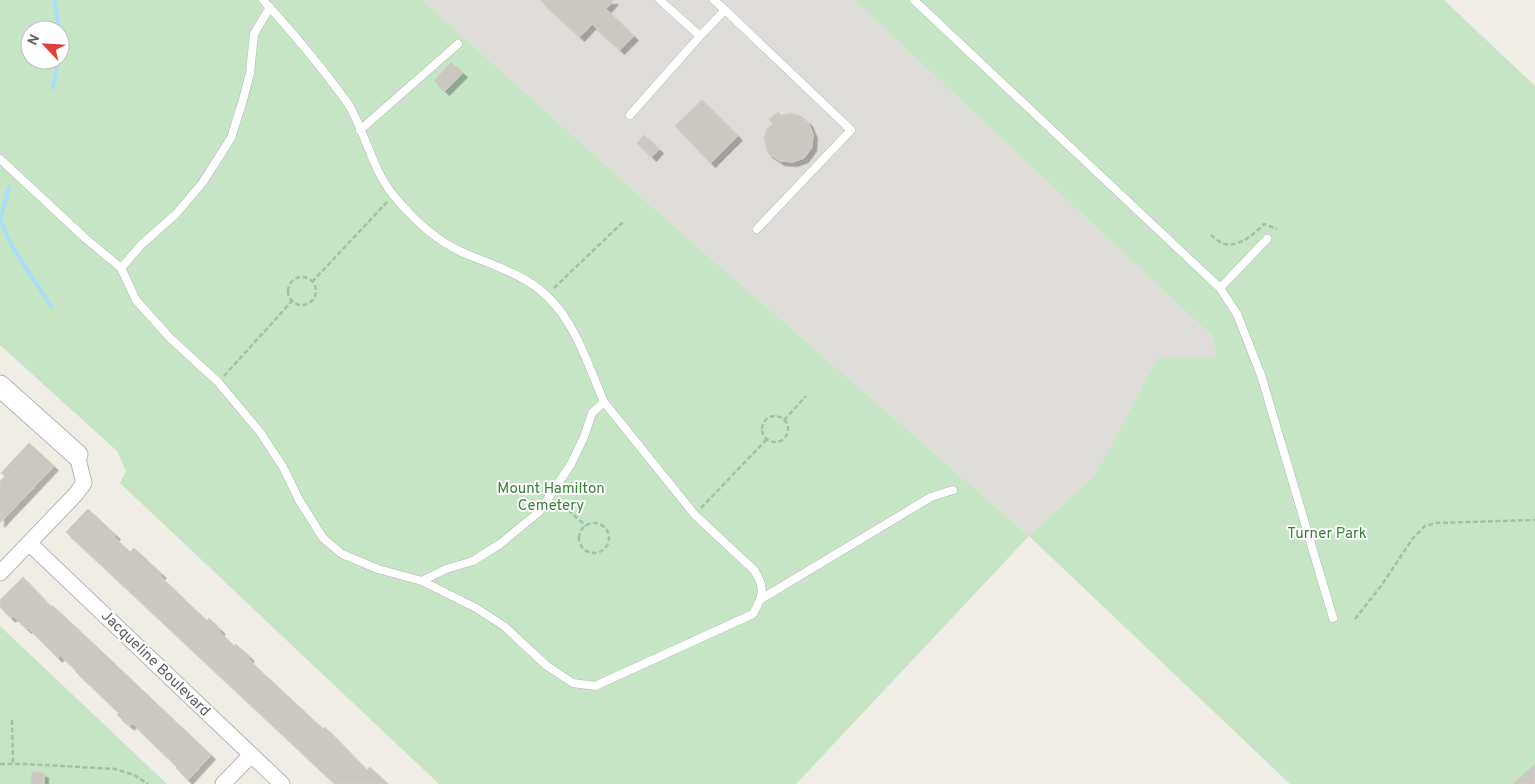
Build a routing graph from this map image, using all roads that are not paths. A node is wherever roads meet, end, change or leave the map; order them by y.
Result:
1 (263, 0) edge
2 (660, 0) edge
3 (714, 0) edge
4 (914, 0) edge
5 (270, 7) junction
6 (725, 10) junction
7 (700, 36) junction
8 (458, 44) dead end
9 (630, 115) dead end
10 (360, 130) junction
11 (0, 159) edge
12 (757, 229) dead end
13 (1267, 239) dead end
14 (121, 268) junction
15 (1220, 288) junction
16 (0, 386) edge
17 (604, 402) junction
18 (77, 455) joint
19 (954, 490) dead end
20 (29, 543) junction
21 (0, 574) edge
22 (422, 581) junction
23 (761, 599) junction
24 (1333, 618) dead end
25 (251, 755) junction
26 (223, 784) edge
27 (282, 784) edge

1 - 5 lane
2 - 7 lane
3 - 6 lane
4 - 15 lane
5 - 10 lane
5 - 14 lane
6 - 7 lane
6 - 12 lane
7 - 9 lane
8 - 10 lane
10 - 17 lane
11 - 14 lane
13 - 15 lane
14 - 22 lane
15 - 24 lane
16 - 18 street
17 - 22 lane
17 - 23 lane
18 - 20 street
19 - 23 lane
20 - 21 street
20 - 25 street, Jacqueline Boulevard
22 - 23 lane
25 - 26 street
25 - 27 street, Jacqueline Boulevard

